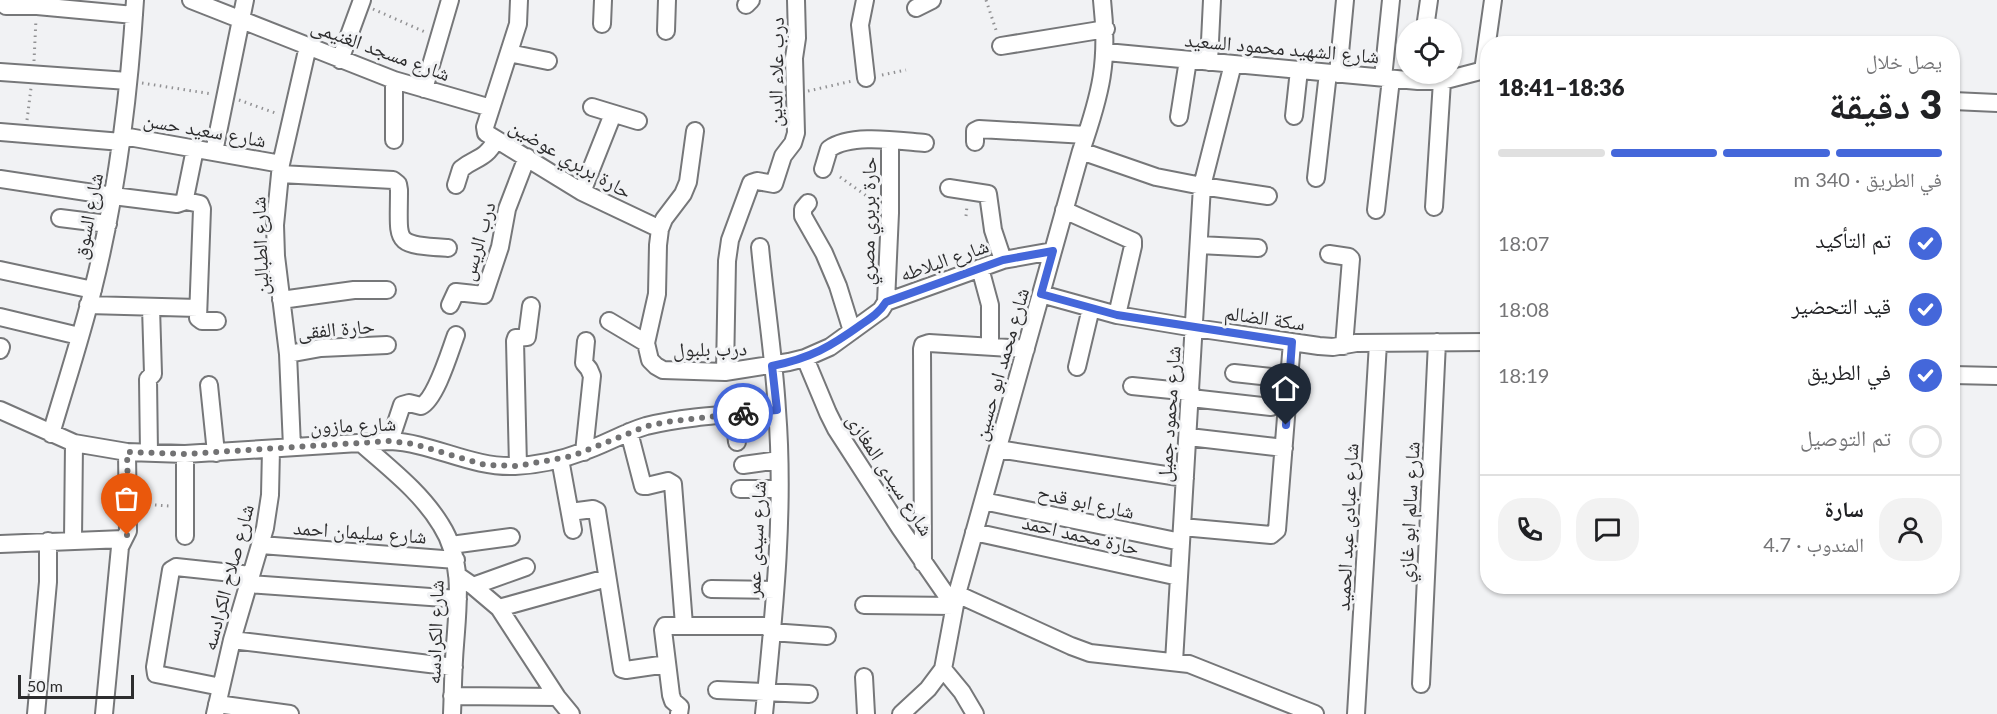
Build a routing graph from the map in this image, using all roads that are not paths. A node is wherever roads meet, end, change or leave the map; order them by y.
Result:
1 (2, 0) edge
2 (191, 0) edge
3 (245, 0) edge
4 (450, 0) edge
5 (519, 0) edge
6 (603, 0) edge
7 (667, 0) edge
8 (796, 0) edge
9 (865, 0) edge
10 (932, 0) edge
11 (1102, 0) edge
12 (1212, 0) edge
13 (1344, 0) edge
14 (1391, 0) edge
15 (1429, 0) edge
16 (1493, 0) edge
17 (362, 2) edge
18 (135, 7) edge
19 (916, 8) dead end
20 (1426, 18) edge
21 (241, 19) junction
22 (602, 24) dead end
23 (1106, 29) junction
24 (666, 31) dead end
25 (1489, 36) edge
26 (308, 46) junction
27 (1001, 46) road end
28 (1106, 52) junction
29 (509, 53) junction
30 (340, 60) junction
31 (548, 60) dead end
32 (1188, 60) junction
33 (1209, 62) junction
34 (1233, 64) junction
35 (1299, 70) junction
36 (1480, 71) edge
37 (0, 72) edge
38 (1333, 73) junction
39 (1462, 76) edge
40 (866, 78) dead end
41 (1387, 78) junction
42 (1396, 78) edge
43 (394, 80) junction
44 (128, 81) junction
45 (1442, 84) edge
46 (424, 89) junction
47 (1960, 101) edge
48 (1997, 103) edge
49 (592, 107) dead end
50 (491, 108) junction
51 (614, 114) junction
52 (1294, 116) dead end
53 (1179, 117) dead end
54 (639, 121) dead end
55 (695, 131) dead end
56 (0, 132) edge
57 (122, 139) junction
58 (394, 140) dead end
59 (496, 140) junction
60 (890, 141) junction
61 (975, 142) dead end
62 (925, 143) dead end
63 (1084, 143) junction
64 (195, 149) junction
65 (214, 152) junction
66 (527, 157) junction
67 (280, 169) junction
68 (823, 169) dead end
69 (1316, 178) dead end
70 (0, 179) edge
71 (456, 185) dead end
72 (1202, 186) junction
73 (949, 188) dead end
74 (582, 192) junction
75 (112, 196) junction
76 (1268, 196) dead end
77 (186, 201) junction
78 (807, 203) dead end
79 (1434, 207) dead end
80 (1064, 210) junction
81 (1376, 210) dead end
82 (60, 218) dead end
83 (108, 224) junction
84 (660, 228) junction
85 (1199, 244) junction
86 (759, 247) dead end
87 (448, 248) dead end
88 (1258, 248) dead end
89 (1053, 251) junction
90 (1329, 254) dead end
91 (1003, 260) junction
92 (980, 267) junction
93 (0, 270) edge
94 (387, 290) dead end
95 (1041, 294) junction
96 (91, 298) junction
97 (281, 300) junction
98 (886, 302) junction
99 (450, 305) dead end
100 (531, 306) dead end
101 (151, 307) junction
102 (198, 308) junction
103 (1091, 308) junction
104 (1117, 315) junction
105 (0, 317) edge
106 (217, 321) dead end
107 (609, 321) dead end
108 (1195, 328) junction
109 (852, 331) junction
110 (456, 335) dead end
111 (79, 336) junction
112 (586, 341) dead end
113 (1292, 342) junction
114 (1437, 342) junction
115 (1480, 342) edge
116 (646, 343) junction
117 (1378, 343) junction
118 (387, 345) dead end
119 (1344, 346) junction
120 (990, 347) junction
121 (1026, 349) junction
122 (288, 354) junction
123 (805, 358) junction
124 (772, 366) junction
125 (1077, 367) dead end
126 (724, 372) junction
127 (1234, 373) dead end
128 (1960, 375) edge
129 (1997, 376) edge
130 (1289, 379) junction
131 (209, 385) dead end
132 (1132, 386) dead end
133 (1191, 395) junction
134 (1271, 407) dead end
135 (0, 410) edge
136 (777, 410) junction
137 (734, 414) junction
138 (628, 432) junction
139 (51, 434) junction
140 (1188, 437) junction
141 (390, 441) junction
142 (737, 442) dead end
143 (74, 443) junction
144 (361, 443) junction
145 (292, 447) junction
146 (271, 448) junction
147 (1284, 448) junction
148 (998, 449) junction
149 (127, 452) junction
150 (584, 452) junction
151 (149, 453) junction
152 (216, 453) junction
153 (185, 454) junction
154 (560, 459) junction
155 (779, 460) junction
156 (743, 465) dead end
157 (518, 466) junction
158 (1185, 478) junction
159 (740, 489) dead end
160 (779, 489) junction
161 (983, 501) junction
162 (570, 513) junction
163 (573, 530) dead end
164 (974, 532) junction
165 (1181, 534) junction
166 (185, 536) dead end
167 (511, 537) dead end
168 (124, 539) junction
169 (73, 540) junction
170 (48, 541) junction
171 (0, 544) edge
172 (261, 545) junction
173 (454, 560) junction
174 (923, 563) junction
175 (526, 567) dead end
176 (1179, 577) junction
177 (607, 578) junction
178 (250, 579) junction
179 (473, 586) junction
180 (711, 589) dead end
181 (775, 590) junction
182 (458, 599) junction
183 (956, 600) junction
184 (864, 605) dead end
185 (499, 608) junction
186 (684, 625) junction
187 (771, 629) junction
188 (827, 636) dead end
189 (232, 640) junction
190 (1174, 662) junction
191 (667, 664) junction
192 (453, 667) junction
193 (943, 669) junction
194 (864, 677) dead end
195 (1421, 684) dead end
196 (221, 687) junction
197 (717, 690) dead end
198 (766, 692) junction
199 (809, 694) dead end
200 (452, 696) junction
201 (558, 697) junction
202 (216, 709) edge
203 (908, 712) edge
204 (36, 714) edge
205 (104, 714) edge
206 (290, 714) edge
207 (452, 714) edge
208 (571, 714) edge
209 (680, 714) edge
210 (764, 714) edge
211 (866, 714) edge
212 (975, 714) edge
213 (1315, 714) edge
214 (1356, 714) edge

1 - 18 street
2 - 21 street, شارع مسجد الغنيمى
3 - 21 street
4 - 46 street
5 - 29 street
6 - 22 street
7 - 24 street
8 - 126 street, درب علاء الدين
9 - 40 street
10 - 19 street
11 - 23 street, شارع محمد ابو حسين
12 - 33 street
13 - 38 street
14 - 41 street
15 - 20 street
16 - 25 street
17 - 30 street
18 - 44 street, شارع السوق
21 - 26 street, شارع مسجد الغنيمى
21 - 65 street
23 - 27 street
23 - 28 street, شارع محمد ابو حسين
26 - 30 street, شارع مسجد الغنيمى
26 - 67 street, شارع الطبالين
28 - 32 street, شارع الشهيد محمود السعيد
28 - 63 street, شارع محمد ابو حسين
29 - 31 street
29 - 50 street
30 - 43 street, شارع مسجد الغنيمى
32 - 33 street, شارع الشهيد محمود السعيد
32 - 53 street
33 - 34 street, شارع الشهيد محمود السعيد
34 - 35 street, شارع الشهيد محمود السعيد
34 - 72 street, شارع محمود جميل
35 - 38 street, شارع الشهيد محمود السعيد
35 - 52 street
36 - 39 street, شارع الشهيد محمود السعيد
37 - 44 street
38 - 41 street, شارع الشهيد محمود السعيد
38 - 69 street
41 - 42 street, شارع الشهيد محمود السعيد
41 - 81 street
43 - 46 street, شارع مسجد الغنيمى
43 - 58 street
44 - 57 street, شارع السوق
45 - 79 street
46 - 50 street, شارع مسجد الغنيمى
47 - 48 street
49 - 51 street
50 - 59 street, حارة بربري عوضين
51 - 54 street
51 - 74 street
55 - 84 street, درب بلبول
56 - 57 street, شارع سعيد حسن
57 - 64 street, شارع سعيد حسن
57 - 75 street, شارع السوق
59 - 66 street, حارة بربري عوضين
59 - 71 street
60 - 62 street
60 - 68 street
60 - 98 street, حارة بربري مصري
61 - 63 street
63 - 72 street
63 - 80 street, شارع محمد ابو حسين
64 - 65 street, شارع سعيد حسن
64 - 77 street
65 - 67 street, شارع سعيد حسن
66 - 74 street, حارة بربري عوضين
66 - 99 street, درب الريس
67 - 87 street, شارع سعيد حسن
67 - 97 street, شارع الطبالين
70 - 75 street
72 - 76 street
72 - 85 street, شارع محمود جميل
73 - 91 street
74 - 84 street, حارة بربري عوضين
75 - 77 street
75 - 83 street, شارع السوق
77 - 102 street
78 - 109 street
80 - 89 street, شارع محمد ابو حسين
80 - 104 street
82 - 83 street
83 - 96 street, شارع السوق
84 - 116 street, درب بلبول
85 - 88 street
85 - 108 street, شارع محمود جميل
86 - 124 street, شارع سيدى عمر
89 - 91 street, شارع البلاطه
89 - 95 street, شارع محمد ابو حسين
90 - 119 street
91 - 92 street, شارع البلاطه
92 - 98 street, شارع البلاطه
92 - 120 street
93 - 96 street
94 - 97 street
95 - 103 street, سكة الضالم
95 - 121 street, شارع محمد ابو حسين
96 - 101 street
96 - 111 street, شارع السوق
97 - 122 street, شارع الطبالين
98 - 109 street, درب بلبول
100 - 157 street
101 - 102 street
101 - 151 street
102 - 106 street
103 - 104 street, سكة الضالم
103 - 125 street
104 - 108 street, سكة الضالم
105 - 111 street
107 - 116 street
108 - 113 street, سكة الضالم
108 - 133 street, شارع محمود جميل
109 - 123 street, درب بلبول
110 - 141 street
111 - 139 street, شارع السوق
112 - 150 street
113 - 119 street, سكة الضالم
113 - 130 street
114 - 115 street, سكة الضالم
114 - 117 street, سكة الضالم
114 - 195 street, شارع سالم ابو غازي
116 - 126 street, درب بلبول
117 - 119 street, سكة الضالم
117 - 214 street, شارع عبادى عبد الحميد
118 - 122 street, حارة الفقى
120 - 121 street
120 - 174 street
121 - 148 street, شارع محمد ابو حسين
122 - 145 street, شارع الطبالين
123 - 124 street, درب بلبول
123 - 174 street, شارع سيدى المغازى
124 - 126 street, درب بلبول
124 - 136 street, شارع سيدى عمر
127 - 130 street
128 - 129 street
130 - 147 street
131 - 152 street
132 - 133 street
133 - 134 street
133 - 140 street, شارع محمود جميل
135 - 139 street, شارع مازون
136 - 137 street, شارع مازون
136 - 155 street, شارع سيدى عمر
137 - 138 street, شارع مازون
137 - 142 street
138 - 150 street, شارع مازون
138 - 186 street
139 - 143 street, شارع مازون
140 - 147 street
140 - 158 street, شارع محمود جميل
141 - 144 street, شارع مازون
141 - 157 street, شارع مازون
143 - 149 street, شارع مازون
143 - 169 street
144 - 145 street, شارع مازون
144 - 173 street, شارع الكرادسه
145 - 146 street, شارع مازون
146 - 152 street, شارع مازون
146 - 172 street, شارع صلاح الكرادسه
147 - 165 street, شارع ابو قدح
148 - 158 street
148 - 161 street, شارع محمد ابو حسين
149 - 151 street, شارع مازون
149 - 168 street
150 - 154 street, شارع مازون
151 - 153 street, شارع مازون
152 - 153 street, شارع مازون
153 - 166 street
154 - 157 street, شارع مازون
154 - 162 street
155 - 156 street
155 - 160 street, شارع سيدى عمر
158 - 165 street, شارع محمود جميل
159 - 160 street
160 - 181 street, شارع سيدى عمر
161 - 164 street, شارع محمد ابو حسين
161 - 165 street, شارع ابو قدح
162 - 163 street
162 - 177 street
164 - 176 street, حارة محمد احمد
164 - 183 street, شارع محمد ابو حسين
165 - 176 street, شارع محمود جميل
167 - 173 street, شارع سليمان احمد
168 - 169 street
168 - 205 street
169 - 170 street
170 - 171 street
170 - 204 street
172 - 173 street, شارع سليمان احمد
172 - 178 street, شارع صلاح الكرادسه
173 - 179 street
173 - 182 street, شارع الكرادسه
174 - 183 street, شارع سيدى المغازى
175 - 179 street
176 - 190 street, شارع محمود جميل
177 - 185 street
177 - 191 street
178 - 182 street
178 - 189 street, شارع صلاح الكرادسه
178 - 196 street
179 - 185 street
180 - 181 street
181 - 187 street, شارع سيدى عمر
182 - 192 street, شارع الكرادسه
183 - 184 street
183 - 190 street
183 - 193 street, شارع محمد ابو حسين
185 - 201 street
186 - 187 street
186 - 191 street
187 - 188 street
187 - 198 street, شارع سيدى عمر
189 - 192 street
189 - 196 street, شارع صلاح الكرادسه
190 - 213 street
191 - 209 street
192 - 200 street, شارع الكرادسه
193 - 203 street
193 - 212 street
194 - 211 street
196 - 202 street, شارع صلاح الكرادسه
197 - 198 street
198 - 199 street
198 - 210 street, شارع سيدى عمر
200 - 201 street
200 - 207 street, شارع الكرادسه
201 - 208 street
202 - 206 street

